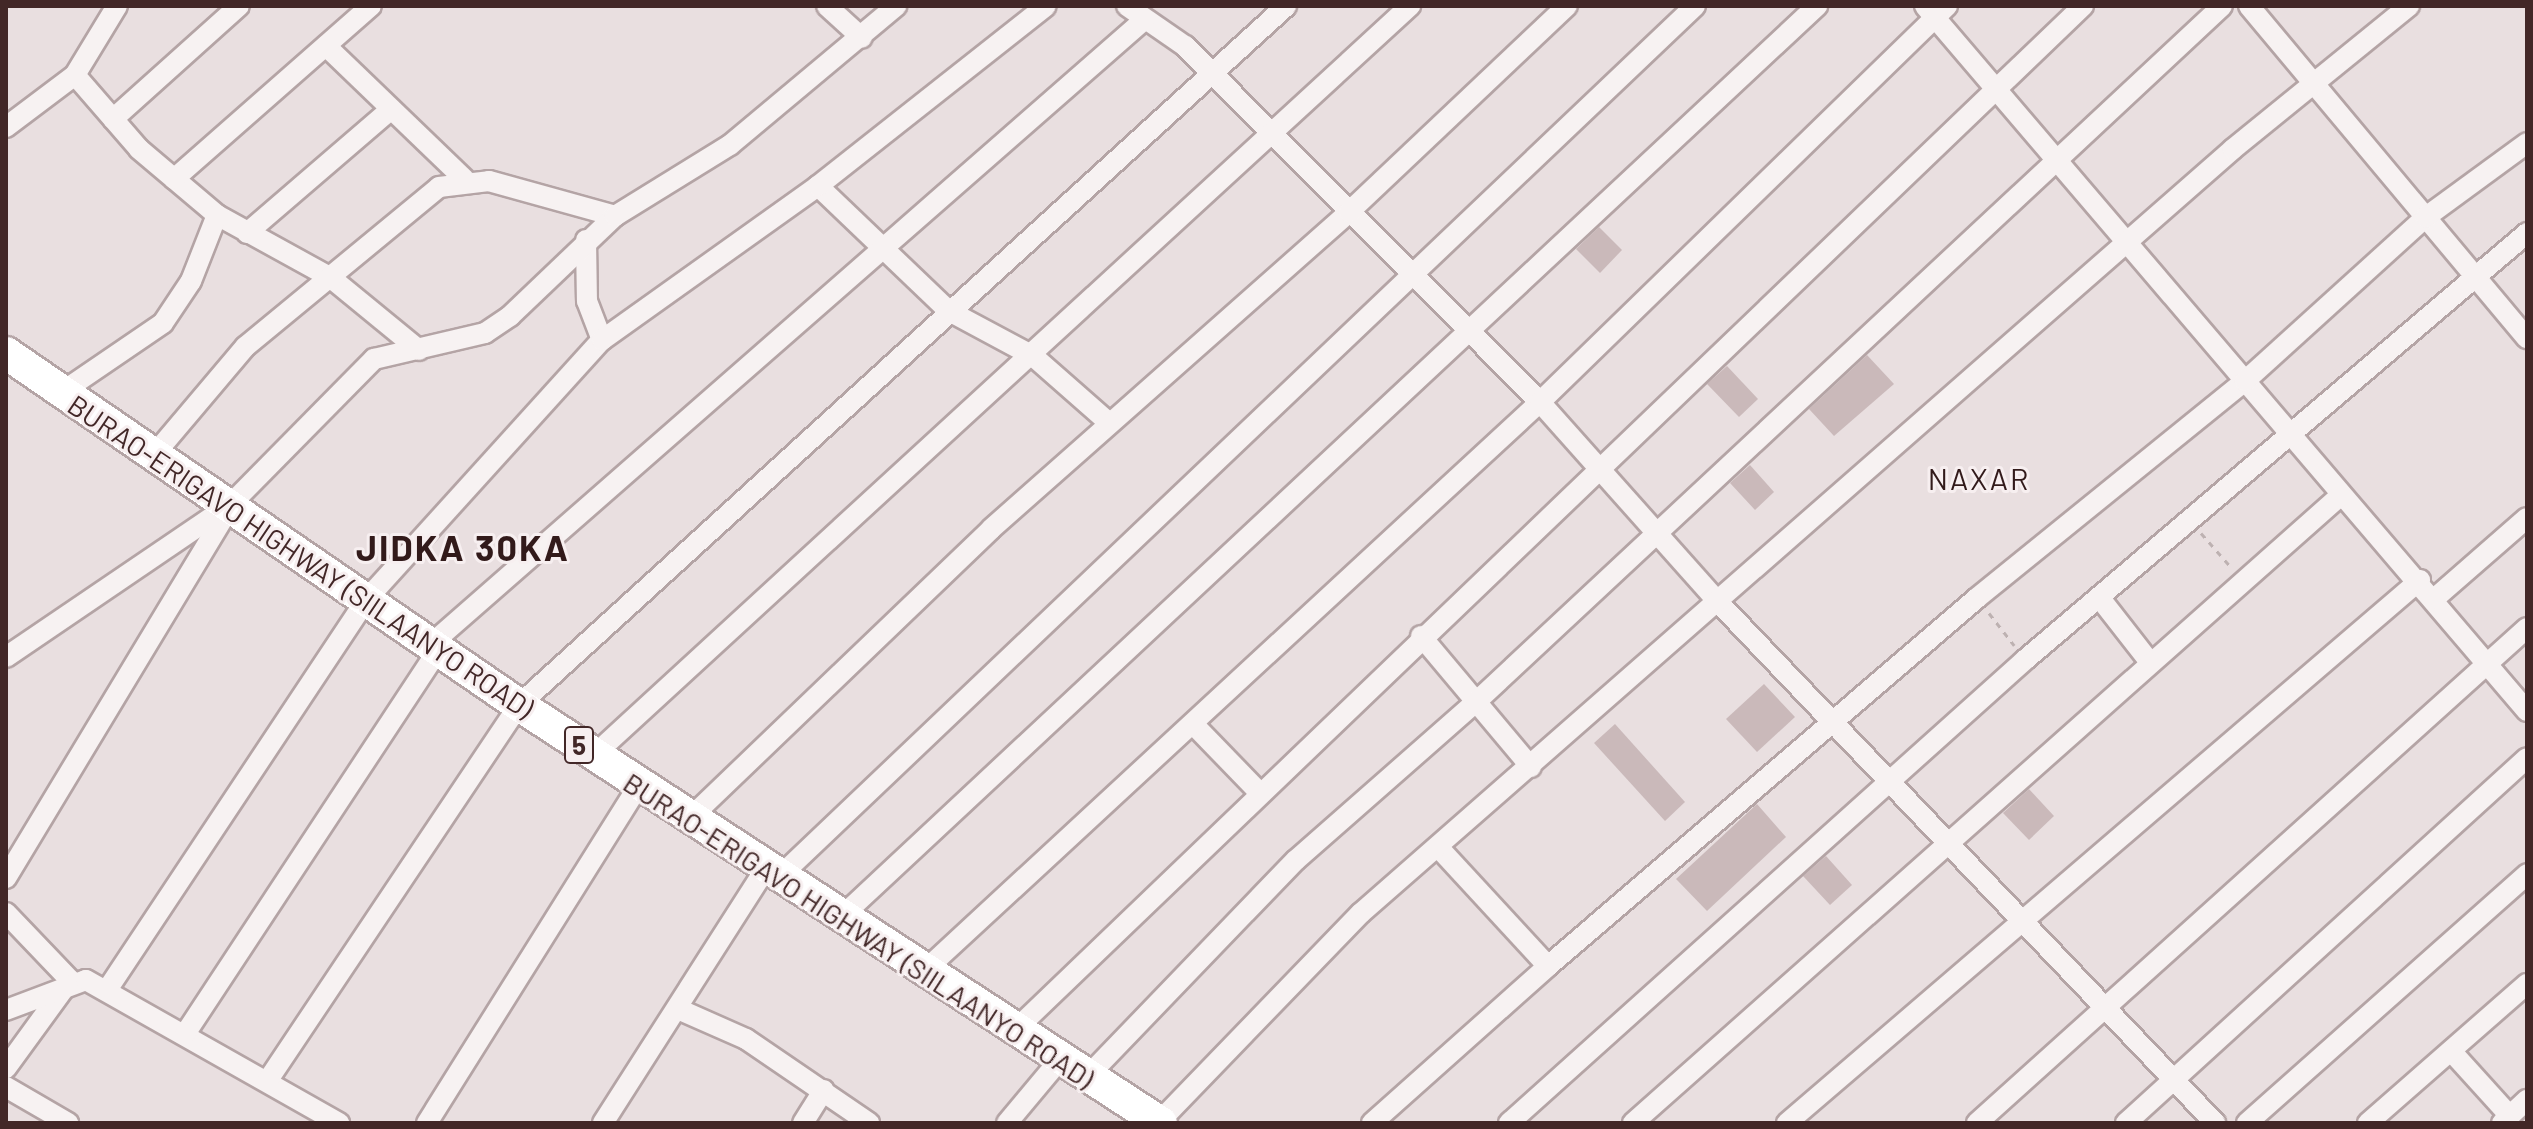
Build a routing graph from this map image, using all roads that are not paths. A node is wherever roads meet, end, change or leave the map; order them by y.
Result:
1 (117, 6) edge
2 (239, 6) edge
3 (371, 6) edge
4 (827, 6) edge
5 (896, 6) edge
6 (1046, 6) edge
7 (1127, 6) edge
8 (1286, 6) edge
9 (1410, 6) edge
10 (1567, 6) edge
11 (1695, 6) edge
12 (1817, 6) edge
13 (2083, 6) edge
14 (2222, 6) edge
15 (2249, 6) edge
16 (2409, 6) edge
17 (1936, 10) edge
18 (1145, 19) junction
19 (862, 38) junction
20 (326, 46) junction
21 (1210, 72) junction
22 (75, 75) junction
23 (2314, 81) junction
24 (1997, 90) junction
25 (391, 109) junction
26 (113, 119) junction
27 (6, 127) edge
28 (1271, 132) junction
29 (2527, 143) edge
30 (2057, 161) junction
31 (174, 179) junction
32 (464, 179) junction
33 (818, 186) junction
34 (1349, 212) junction
35 (217, 215) junction
36 (615, 216) junction
37 (2426, 217) junction
38 (247, 233) junction
39 (2527, 233) edge
40 (586, 240) junction
41 (2130, 243) junction
42 (885, 252) junction
43 (2475, 276) junction
44 (330, 277) junction
45 (1413, 277) junction
46 (949, 311) junction
47 (1466, 331) junction
48 (2527, 338) edge
49 (602, 340) junction
50 (419, 350) junction
51 (6, 353) edge
52 (1033, 356) junction
53 (2245, 381) junction
54 (62, 392) junction
55 (1540, 402) junction
56 (1108, 422) junction
57 (2291, 435) junction
58 (153, 456) junction
59 (1598, 465) junction
60 (2341, 495) junction
61 (231, 504) junction
62 (2527, 518) edge
63 (1657, 534) junction
64 (2420, 580) junction
65 (2099, 597) junction
66 (2434, 599) junction
67 (365, 601) junction
68 (1719, 603) junction
69 (2527, 628) edge
70 (1421, 636) junction
71 (434, 648) junction
72 (6, 657) edge
73 (2149, 661) junction
74 (2485, 661) junction
75 (1476, 702) junction
76 (519, 705) junction
77 (2527, 711) edge
78 (1836, 718) junction
79 (1194, 725) junction
80 (594, 755) junction
81 (2527, 758) edge
82 (1531, 767) junction
83 (1888, 780) junction
84 (639, 785) junction
85 (1258, 791) junction
86 (690, 818) junction
87 (1946, 843) junction
88 (1438, 847) junction
89 (772, 872) junction
90 (2527, 874) edge
91 (6, 878) edge
92 (6, 913) edge
93 (840, 918) junction
94 (2025, 923) junction
95 (1548, 966) junction
96 (922, 973) junction
97 (70, 980) junction
98 (2527, 984) edge
99 (107, 990) junction
100 (678, 1009) junction
101 (6, 1010) edge
102 (2107, 1010) junction
103 (1012, 1033) junction
104 (185, 1034) junction
105 (2451, 1051) junction
106 (6, 1068) edge
107 (1071, 1070) junction
108 (268, 1080) junction
109 (2175, 1080) junction
110 (6, 1087) edge
111 (824, 1090) junction
112 (2527, 1100) edge
113 (2506, 1120) edge
114 (68, 1123) edge
115 (339, 1123) edge
116 (427, 1123) edge
117 (603, 1123) edge
118 (803, 1123) edge
119 (869, 1123) edge
120 (1007, 1123) edge
121 (1159, 1123) edge
122 (1372, 1123) edge
123 (1509, 1123) edge
124 (1633, 1123) edge
125 (1787, 1123) edge
126 (1977, 1123) edge
127 (2126, 1123) edge
128 (2215, 1123) edge
129 (2247, 1123) edge
130 (2368, 1123) edge

1 - 22 street
2 - 26 street
3 - 20 street
4 - 19 street
5 - 19 street
6 - 33 street
7 - 18 street
8 - 21 street
9 - 28 street
10 - 34 street
11 - 45 street
12 - 47 street
13 - 24 street
14 - 30 street
15 - 23 street
16 - 23 street
17 - 24 street
17 - 55 street
18 - 21 street
18 - 42 street
19 - 36 street
20 - 25 street
20 - 31 street
21 - 28 street
21 - 46 street
22 - 26 street
22 - 27 street
23 - 37 street
23 - 41 street
24 - 30 street
24 - 59 street
25 - 32 street
25 - 38 street
26 - 31 street
28 - 34 street
28 - 52 street
29 - 37 street
30 - 41 street
30 - 63 street
31 - 35 street
32 - 36 street
32 - 44 street
33 - 42 street
33 - 49 street
34 - 45 street
34 - 56 street
35 - 38 street
35 - 54 street
36 - 40 street
37 - 43 street
37 - 53 street
38 - 44 street
39 - 43 street
40 - 49 street
40 - 50 street
41 - 53 street
41 - 68 street
42 - 46 street
42 - 71 street
43 - 48 street
43 - 57 street
44 - 50 street
44 - 58 street
45 - 47 street
45 - 89 street
46 - 52 street
46 - 76 street
47 - 55 street
47 - 93 street
49 - 67 street
50 - 61 street
51 - 54 highway, BURAO-ERIGAVO HIGHWAY (SIILAANYO ROAD) / 5
52 - 56 street
52 - 80 street
53 - 57 street
53 - 78 street
54 - 58 highway, BURAO-ERIGAVO HIGHWAY (SIILAANYO ROAD) / 5
55 - 59 street
55 - 79 street
56 - 86 street
57 - 60 street
57 - 65 street
58 - 61 highway, BURAO-ERIGAVO HIGHWAY (SIILAANYO ROAD) / 5
59 - 63 street
59 - 70 street
60 - 64 street
60 - 73 street
61 - 67 highway, BURAO-ERIGAVO HIGHWAY (SIILAANYO ROAD) / 5
61 - 72 street
61 - 91 street
62 - 66 street
63 - 68 street
63 - 75 street
64 - 66 street
64 - 94 street
65 - 73 street
65 - 83 street
66 - 74 street
67 - 71 highway, BURAO-ERIGAVO HIGHWAY (SIILAANYO ROAD) / 5
67 - 99 street
68 - 78 street
68 - 82 street
69 - 74 street
70 - 75 street
70 - 85 street
71 - 76 highway, BURAO-ERIGAVO HIGHWAY (SIILAANYO ROAD) / 5
71 - 104 street
73 - 87 street
74 - 77 street
74 - 102 street
75 - 82 street
75 - 107 street
76 - 80 highway, BURAO-ERIGAVO HIGHWAY (SIILAANYO ROAD) / 5
76 - 108 street
78 - 83 street
78 - 95 street
79 - 85 street
79 - 96 street
80 - 84 highway, BURAO-ERIGAVO HIGHWAY (SIILAANYO ROAD) / 5
81 - 109 street
82 - 88 street
83 - 87 street
83 - 123 street
84 - 86 highway, BURAO-ERIGAVO HIGHWAY (SIILAANYO ROAD) / 5
84 - 116 street
85 - 103 street
86 - 89 highway, BURAO-ERIGAVO HIGHWAY (SIILAANYO ROAD) / 5
87 - 94 street
87 - 124 street
88 - 95 street
88 - 121 street
89 - 93 highway, BURAO-ERIGAVO HIGHWAY (SIILAANYO ROAD) / 5
89 - 100 street
90 - 129 street
92 - 97 street
93 - 96 highway, BURAO-ERIGAVO HIGHWAY (SIILAANYO ROAD) / 5
94 - 102 street
94 - 125 street
95 - 122 street
96 - 103 highway, BURAO-ERIGAVO HIGHWAY (SIILAANYO ROAD) / 5
97 - 99 street
97 - 101 street
97 - 106 street
98 - 105 street
99 - 104 street
100 - 111 street
100 - 117 street
102 - 109 street
102 - 126 street
103 - 107 highway, BURAO-ERIGAVO HIGHWAY (SIILAANYO ROAD) / 5
104 - 108 street
105 - 113 street
105 - 130 street
107 - 120 street
107 - 121 highway, BURAO-ERIGAVO HIGHWAY (SIILAANYO ROAD) / 5
108 - 115 street
109 - 127 street
109 - 128 street
110 - 114 street
111 - 118 street
111 - 119 street
112 - 113 street

